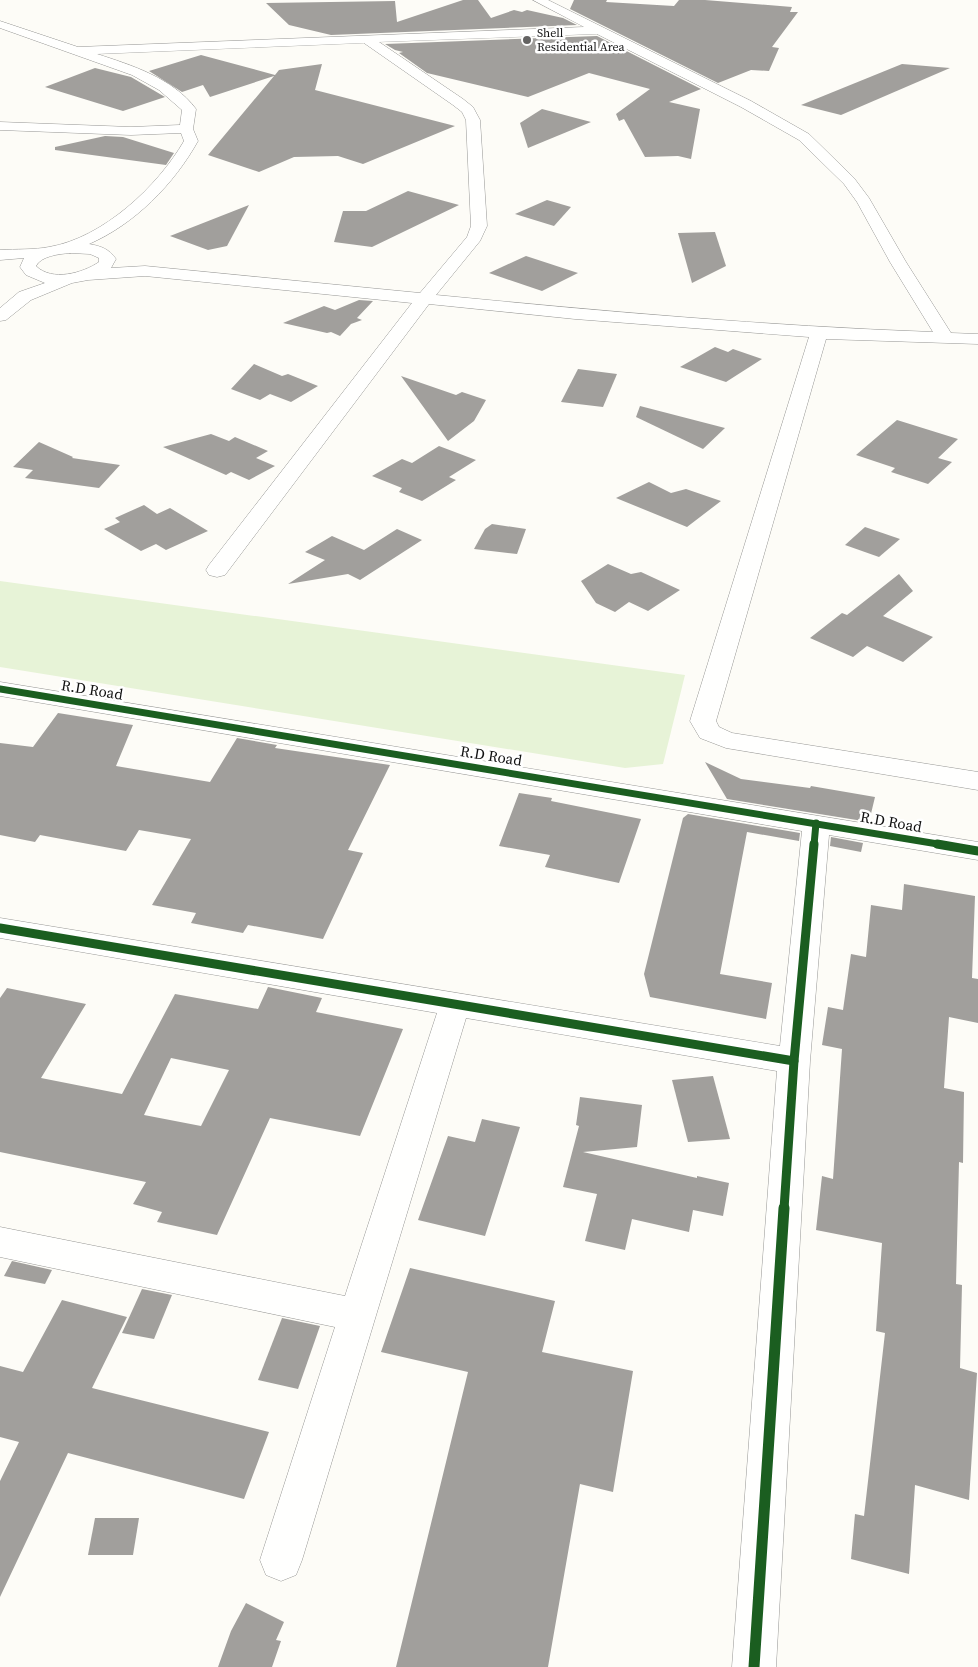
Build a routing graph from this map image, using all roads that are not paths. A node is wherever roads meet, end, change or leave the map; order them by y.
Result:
1 (538, 0) edge
2 (0, 24) edge
3 (598, 30) junction
4 (368, 40) junction
5 (75, 51) junction
6 (0, 126) edge
7 (186, 129) junction
8 (104, 230) junction
9 (63, 249) junction
10 (44, 252) junction
11 (103, 255) junction
12 (0, 256) edge
13 (30, 270) junction
14 (145, 271) junction
15 (89, 275) junction
16 (70, 278) junction
17 (25, 296) junction
18 (424, 299) junction
19 (0, 316) edge
20 (819, 333) junction
21 (946, 339) junction
22 (978, 339) edge
23 (217, 570) dead end
24 (0, 688) edge
25 (978, 781) edge
26 (816, 823) junction
27 (978, 851) edge
28 (0, 928) edge
29 (455, 1004) junction
30 (794, 1061) junction
31 (0, 1242) edge
32 (356, 1315) junction
33 (281, 1560) dead end
34 (754, 1667) edge

1 - 3 street
2 - 5 street
3 - 4 street
3 - 21 street
4 - 5 street
4 - 18 street
5 - 7 street
6 - 7 street
7 - 8 street
8 - 9 street
8 - 11 street
9 - 10 street
9 - 11 street
10 - 12 street
10 - 13 street
11 - 14 street
11 - 15 street
12 - 13 street
13 - 16 street
13 - 17 street
14 - 15 street
14 - 18 street
15 - 16 street
16 - 17 street
17 - 19 street
18 - 20 street
18 - 23 street
20 - 21 street
20 - 25 street
21 - 22 street
24 - 26 street, R.D Road
26 - 27 street, R.D Road
26 - 30 street
28 - 29 street
29 - 30 street
29 - 32 street
30 - 34 street
31 - 32 street
32 - 33 street

